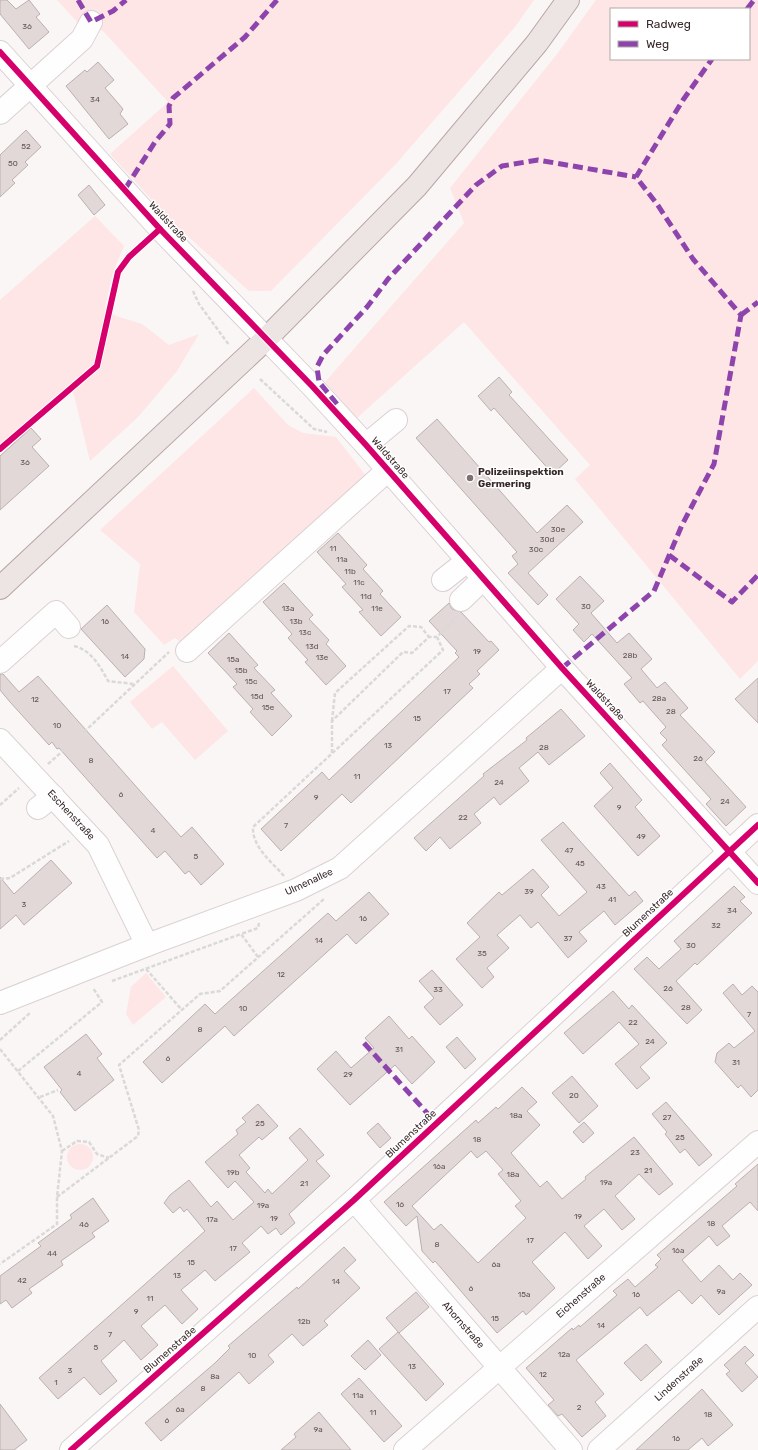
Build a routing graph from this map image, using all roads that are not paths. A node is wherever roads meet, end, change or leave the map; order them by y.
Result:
1 (568, 0) edge
2 (91, 22) dead end
3 (0, 52) edge
4 (31, 86) junction
5 (0, 113) edge
6 (266, 339) junction
7 (396, 420) dead end
8 (366, 445) junction
9 (388, 470) junction
10 (467, 561) junction
11 (483, 579) junction
12 (443, 580) dead end
13 (0, 588) edge
14 (459, 608) road end
15 (69, 627) road end
16 (187, 651) road end
17 (0, 662) edge
18 (562, 668) junction
19 (0, 740) edge
20 (758, 825) edge
21 (730, 851) junction
22 (758, 883) edge
23 (147, 945) junction
24 (0, 1003) edge
25 (758, 1142) edge
26 (354, 1200) junction
27 (758, 1308) edge
28 (500, 1367) junction
29 (71, 1450) edge
30 (405, 1450) edge
31 (571, 1450) edge
32 (599, 1450) edge

1 - 6 main road
2 - 4 street
3 - 4 street, Waldstraße
4 - 5 street
4 - 6 street, Waldstraße
6 - 8 street, Waldstraße
6 - 13 main road
7 - 8 street
8 - 9 street, Waldstraße
9 - 10 street, Waldstraße
9 - 16 street, Waldstraße
10 - 11 street, Waldstraße
10 - 12 street
11 - 14 street
11 - 18 street, Waldstraße
15 - 17 street
18 - 21 street, Waldstraße
18 - 23 street, Ulmenallee
19 - 23 street, Eschenstraße
20 - 21 street, Blumenstraße
21 - 22 street, Waldstraße
21 - 26 street, Blumenstraße
23 - 24 street, Ulmenallee
25 - 28 street, Eichenstraße
26 - 28 street, Ahornstraße
26 - 29 street, Blumenstraße
27 - 32 street, Lindenstraße
28 - 30 street, Eichenstraße
28 - 31 street, Ahornstraße

